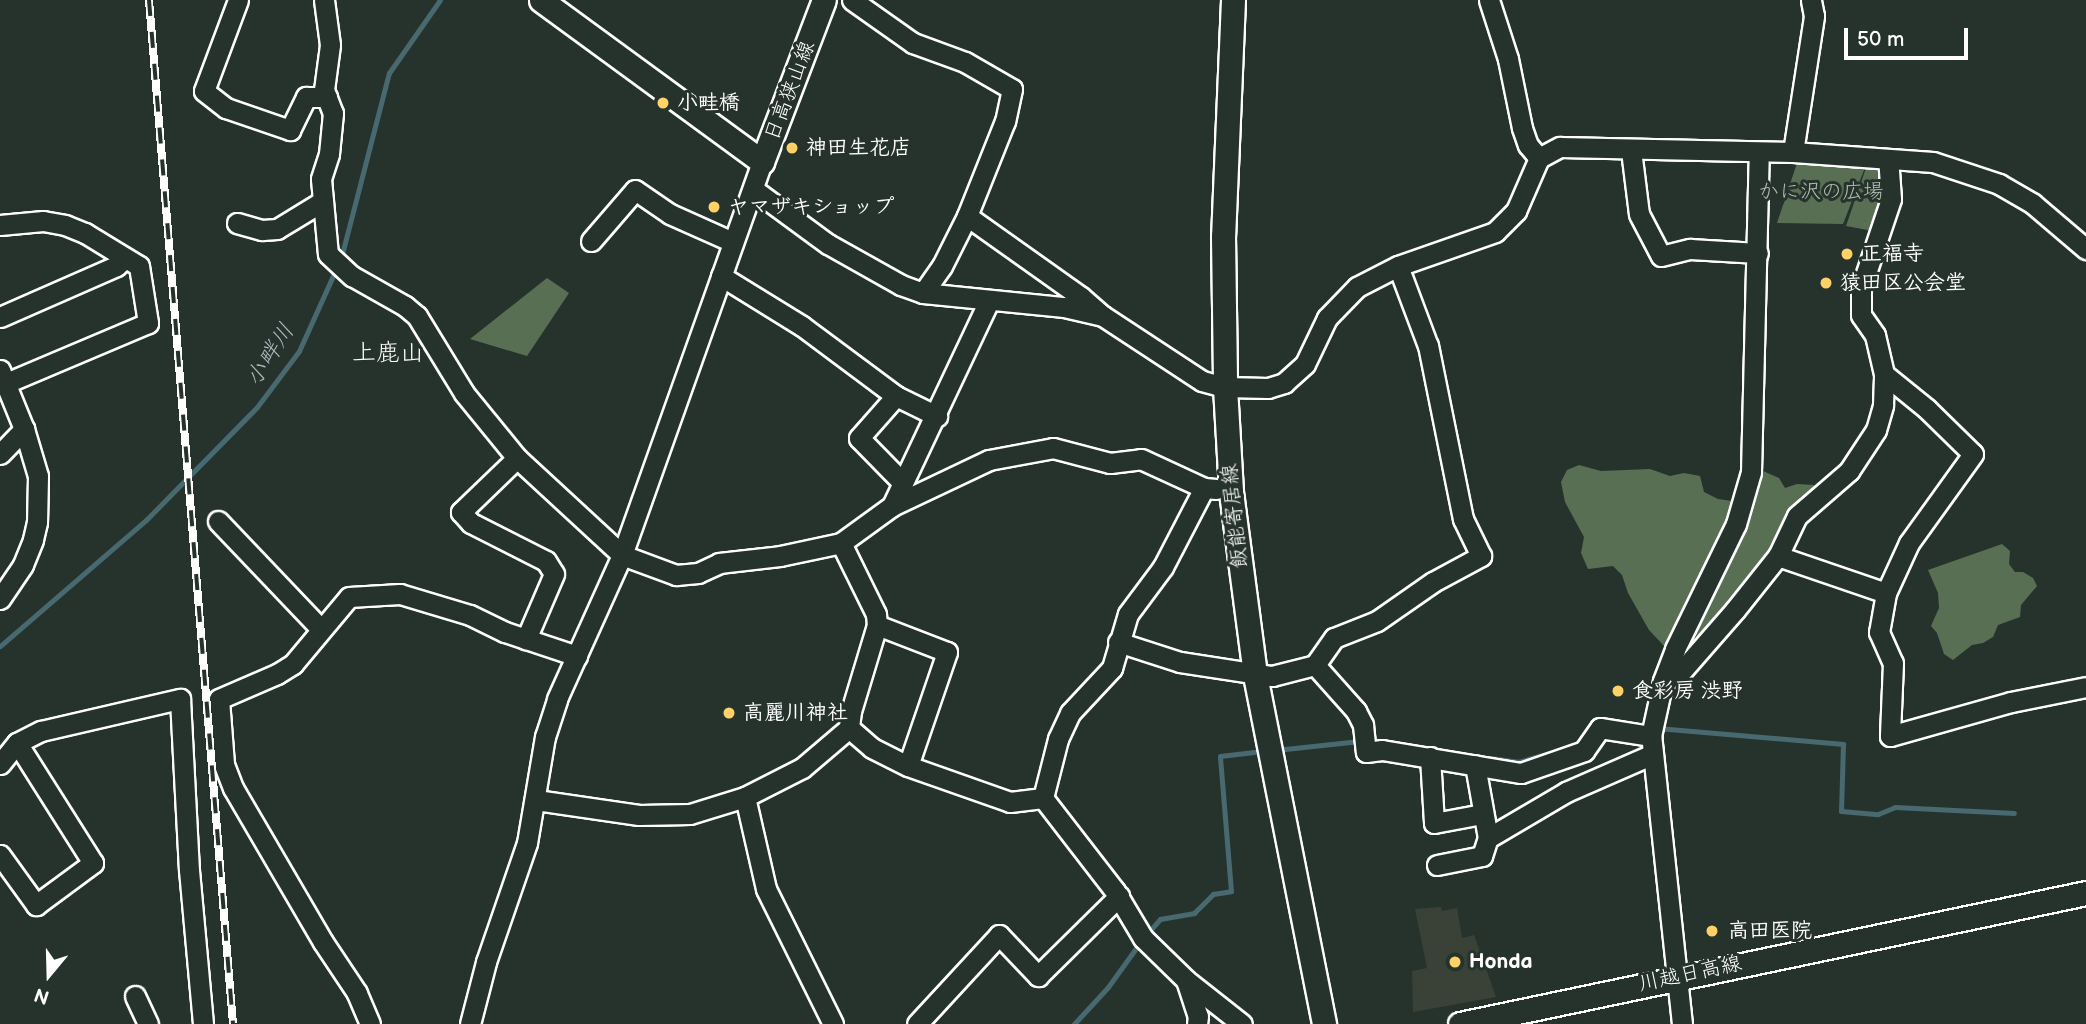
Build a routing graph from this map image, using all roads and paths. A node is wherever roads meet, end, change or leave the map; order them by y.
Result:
1 (238, 0) edge
2 (324, 0) edge
3 (541, 0) edge
4 (824, 0) edge
5 (852, 0) edge
6 (1233, 0) edge
7 (1489, 0) edge
8 (1811, 0) edge
9 (327, 97) junction
10 (1631, 150) junction
11 (1759, 152) junction
12 (1793, 152) junction
13 (1539, 158) junction
14 (1888, 160) junction
15 (762, 162) junction
16 (753, 189) junction
17 (323, 201) junction
18 (967, 216) junction
19 (237, 223) dead end
20 (0, 225) edge
21 (591, 241) dead end
22 (733, 242) junction
23 (2086, 249) edge
24 (1758, 253) junction
25 (124, 259) junction
26 (1398, 266) junction
27 (721, 276) junction
28 (923, 293) junction
29 (989, 301) junction
30 (1103, 316) junction
31 (0, 317) edge
32 (1884, 374) junction
33 (3, 377) edge
34 (1225, 387) junction
35 (896, 396) junction
36 (937, 416) junction
37 (24, 429) junction
38 (0, 454) edge
39 (517, 458) junction
40 (903, 483) junction
41 (1204, 488) junction
42 (1231, 492) junction
43 (892, 506) junction
44 (218, 521) dead end
45 (841, 542) junction
46 (622, 555) junction
47 (1778, 556) junction
48 (1886, 593) junction
49 (0, 599) edge
50 (877, 625) junction
51 (321, 629) junction
52 (526, 639) junction
53 (1118, 642) junction
54 (577, 656) junction
55 (1315, 665) junction
56 (1255, 675) junction
57 (1664, 681) junction
58 (2086, 687) edge
59 (849, 728) junction
60 (17, 743) junction
61 (1652, 745) junction
62 (1430, 757) junction
63 (0, 764) edge
64 (1475, 765) junction
65 (908, 766) junction
66 (745, 797) junction
67 (1043, 798) junction
68 (536, 800) junction
69 (1482, 814) junction
70 (1488, 838) junction
71 (0, 855) edge
72 (1437, 865) dead end
73 (2086, 893) edge
74 (1119, 896) junction
75 (1678, 976) junction
76 (1186, 980) junction
77 (135, 996) dead end
78 (148, 1024) edge
79 (203, 1024) edge
80 (370, 1024) edge
81 (470, 1024) edge
82 (833, 1024) edge
83 (917, 1024) edge
84 (1197, 1024) edge
85 (1241, 1024) edge
86 (1324, 1024) edge
87 (1460, 1024) edge
88 (1682, 1024) edge

1 - 9 street
2 - 9 street
3 - 15 main road, 日高狭山線
4 - 15 main road, 日高狭山線
5 - 18 street
6 - 34 main road, 飯能寄居線
7 - 13 street
8 - 12 street
9 - 17 street
10 - 11 street
10 - 13 street
10 - 24 street
11 - 12 street
11 - 24 street
12 - 14 street
13 - 26 street
14 - 23 street
14 - 32 street
15 - 16 street
16 - 22 street
16 - 28 street
17 - 19 street
17 - 39 street
18 - 28 street
18 - 30 street
20 - 25 street
21 - 22 street
22 - 27 street
24 - 57 street
25 - 31 street
25 - 33 street
26 - 34 street
26 - 55 street
27 - 35 street
27 - 46 street
28 - 29 street
29 - 30 street
29 - 36 street
30 - 34 street
32 - 47 street
32 - 48 street
33 - 37 street
34 - 42 main road, 飯能寄居線
35 - 36 street
35 - 40 street
36 - 40 street
37 - 38 street
37 - 49 street
39 - 46 street
39 - 52 street
40 - 43 street
41 - 42 street
41 - 43 street
41 - 53 street
42 - 56 main road, 飯能寄居線
43 - 45 street
44 - 51 street
45 - 46 street
45 - 50 street
46 - 54 street
47 - 48 street
47 - 57 street
48 - 58 street
50 - 59 street
50 - 65 street
51 - 52 street
51 - 80 street
52 - 54 street
53 - 56 street
53 - 67 street
54 - 68 street
55 - 56 street
55 - 62 street
56 - 86 main road, 飯能寄居線
57 - 61 street
59 - 65 street
59 - 66 street
60 - 63 street
60 - 71 street
60 - 79 street
61 - 64 street
61 - 70 street
61 - 75 street
62 - 64 street
62 - 69 street
64 - 69 street
65 - 67 street
66 - 68 street
66 - 82 street
67 - 74 street
68 - 81 street
69 - 70 street
70 - 72 street
73 - 75 main road, 川越日高線
74 - 76 street
74 - 83 street
75 - 87 main road, 川越日高線
75 - 88 street
76 - 84 street
76 - 85 street
77 - 78 street

